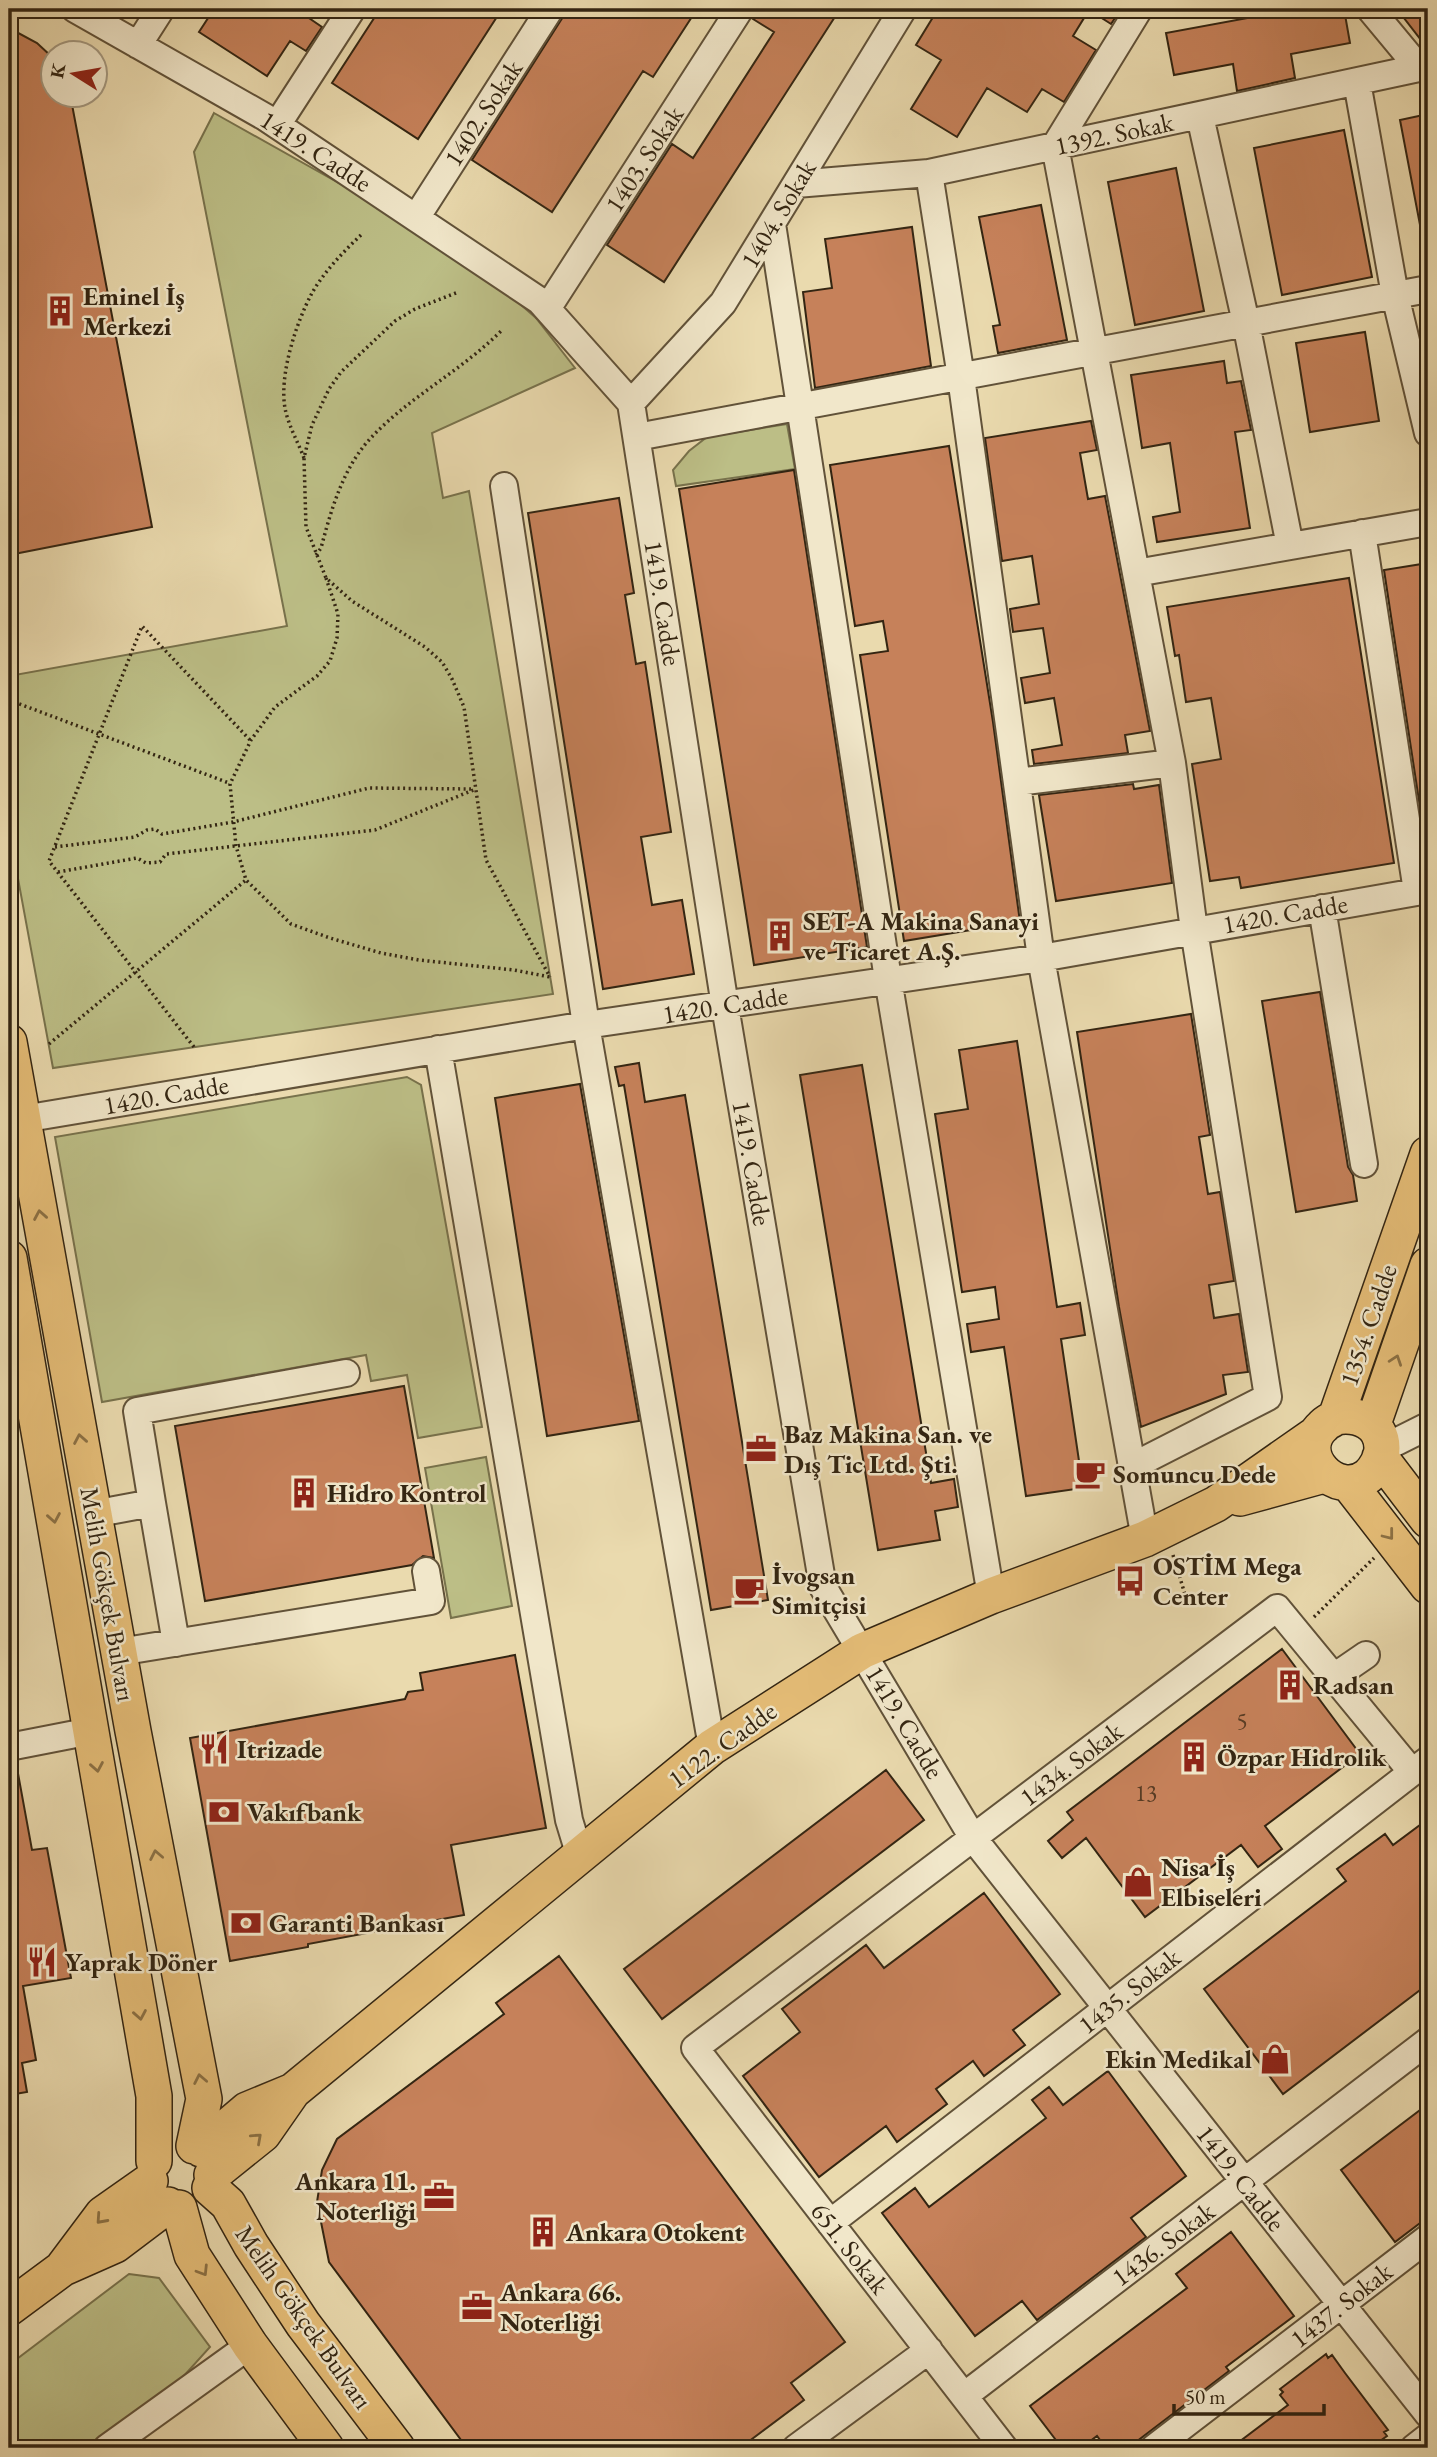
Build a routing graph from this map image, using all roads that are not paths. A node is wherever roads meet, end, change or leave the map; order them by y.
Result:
1 (75, 9) edge
2 (161, 9) edge
3 (352, 9) edge
4 (550, 9) edge
5 (740, 9) edge
6 (902, 9) edge
7 (1139, 9) edge
8 (1370, 9) edge
9 (138, 45) junction
10 (1423, 67) edge
11 (1357, 82) junction
12 (1200, 116) junction
13 (277, 125) junction
14 (1055, 146) junction
15 (929, 173) junction
16 (796, 184) junction
17 (416, 218) junction
18 (772, 224) junction
19 (1428, 289) edge
20 (1395, 295) junction
21 (547, 309) junction
22 (1246, 323) junction
23 (1094, 351) junction
24 (961, 377) junction
25 (631, 404) junction
26 (801, 406) junction
27 (1428, 433) edge
28 (637, 437) junction
29 (504, 486) dead end
30 (1428, 522) edge
31 (1362, 533) junction
32 (1290, 546) junction
33 (1136, 573) junction
34 (1172, 763) junction
35 (1017, 782) junction
36 (1423, 890) edge
37 (1322, 908) junction
38 (1195, 930) junction
39 (1041, 958) junction
40 (888, 979) junction
41 (725, 1006) junction
42 (586, 1025) junction
43 (9, 1042) edge
44 (438, 1049) junction
45 (23, 1119) junction
46 (1428, 1154) edge
47 (1364, 1164) dead end
48 (9, 1258) edge
49 (1428, 1265) edge
50 (346, 1373) dead end
51 (1428, 1423) edge
52 (1326, 1426) junction
53 (1379, 1441) junction
54 (1131, 1467) junction
55 (1337, 1479) junction
56 (152, 1503) junction
57 (1216, 1504) junction
58 (93, 1514) junction
59 (1428, 1520) edge
60 (1155, 1534) junction
61 (426, 1571) dead end
62 (1428, 1586) edge
63 (991, 1595) junction
64 (176, 1643) junction
65 (862, 1650) junction
66 (118, 1652) junction
67 (1366, 1654) dead end
68 (1334, 1677) junction
69 (91, 1731) junction
70 (9, 1747) edge
71 (712, 1747) junction
72 (1420, 1766) edge
73 (973, 1838) junction
74 (582, 1854) junction
75 (1107, 2008) junction
76 (1428, 2041) edge
77 (695, 2048) joint
78 (204, 2165) junction
79 (1244, 2181) junction
80 (163, 2189) junction
81 (830, 2222) junction
82 (1428, 2238) edge
83 (1341, 2305) junction
84 (9, 2308) edge
85 (250, 2345) junction
86 (929, 2350) junction
87 (964, 2396) junction
88 (1428, 2414) edge
89 (1428, 2437) edge
90 (107, 2448) edge
91 (326, 2448) edge
92 (397, 2448) edge
93 (796, 2448) edge
94 (1004, 2448) edge
95 (1154, 2448) edge
96 (1414, 2448) edge

1 - 9 street, 1419. Cadde
2 - 9 street
3 - 13 street
4 - 17 street, 1402. Sokak
5 - 21 street, 1403. Sokak
6 - 16 street, 1404. Sokak
7 - 14 street
8 - 10 street
9 - 13 street, 1419. Cadde
10 - 11 street, 1392. Sokak
11 - 12 street, 1392. Sokak
11 - 20 street
12 - 14 street, 1392. Sokak
12 - 22 street
13 - 17 street, 1419. Cadde
14 - 15 street, 1392. Sokak
14 - 23 street
15 - 16 street, 1392. Sokak
15 - 24 street
16 - 18 street, 1404. Sokak
17 - 21 street, 1419. Cadde
18 - 25 street, 1404. Sokak
18 - 26 street
19 - 20 street
20 - 22 street
20 - 27 street
21 - 25 street, 1419. Cadde
22 - 23 street
22 - 32 street
23 - 24 street
23 - 33 street
24 - 26 street
24 - 35 street
25 - 28 street, 1419. Cadde
26 - 28 street
26 - 40 street
28 - 41 street, 1419. Cadde
29 - 42 street
30 - 31 street
31 - 32 street
31 - 36 street
32 - 33 street
33 - 34 street
34 - 35 street
34 - 38 street
35 - 39 street
36 - 37 street, 1420. Cadde
37 - 38 street, 1420. Cadde
37 - 47 street
38 - 39 street, 1420. Cadde
38 - 54 street
39 - 40 street, 1420. Cadde
39 - 54 street
40 - 41 street, 1420. Cadde
40 - 63 street
41 - 42 street, 1420. Cadde
41 - 65 street, 1419. Cadde
42 - 44 street, 1420. Cadde
42 - 71 street
43 - 45 main road, Melih Gökçek Bulvarı
44 - 45 street, 1420. Cadde
44 - 74 street
58 -> 45 main road, Melih Gökçek Bulvarı
46 - 52 main road, 1354. Cadde
48 -> 69 main road, Melih Gökçek Bulvarı
53 -> 49 main road, 1354. Cadde
50 - 56 street
51 - 53 street
52 - 53 main road, 1354. Cadde
52 - 55 main road, 1354. Cadde
52 - 57 main road
53 - 55 main road, 1354. Cadde
53 - 59 main road
54 - 60 street
55 - 57 main road
55 -> 62 main road, 1354. Cadde
56 - 58 street
56 - 64 street
57 - 60 main road, 1122. Cadde
58 - 66 main road, Melih Gökçek Bulvarı
60 - 63 main road, 1122. Cadde
61 - 64 street
63 - 65 main road, 1122. Cadde
64 - 66 street
65 - 71 main road, 1122. Cadde
65 - 73 street, 1419. Cadde
78 -> 66 main road, Melih Gökçek Bulvarı
67 - 68 street
68 - 72 street, 1434. Sokak
68 - 73 street, 1434. Sokak
69 - 70 street
69 -> 80 main road, Melih Gökçek Bulvarı
71 - 74 main road, 1122. Cadde
72 - 75 street, 1435. Sokak
73 - 75 street, 1419. Cadde
73 - 77 street, 1434. Sokak
74 - 78 main road, 1122. Cadde
75 - 79 street, 1419. Cadde
75 - 81 street, 1435. Sokak
76 - 79 street, 1436. Sokak
77 - 81 street, 651. Sokak
78 - 80 main road, 1122. Cadde
78 - 80 main road
78 - 92 main road, Melih Gökçek Bulvarı
79 - 83 street, 1419. Cadde
79 - 87 street, 1436. Sokak
80 - 84 main road
80 -> 85 main road, Melih Gökçek Bulvarı
81 - 86 street, 651. Sokak
82 - 83 street, 1437. Sokak
83 - 88 street, 1419. Cadde
83 - 95 street, 1437. Sokak
85 - 90 street
85 - 91 main road, Melih Gökçek Bulvarı
86 - 87 street, 651. Sokak
86 - 93 street
87 - 94 street, 651. Sokak
89 - 96 street

